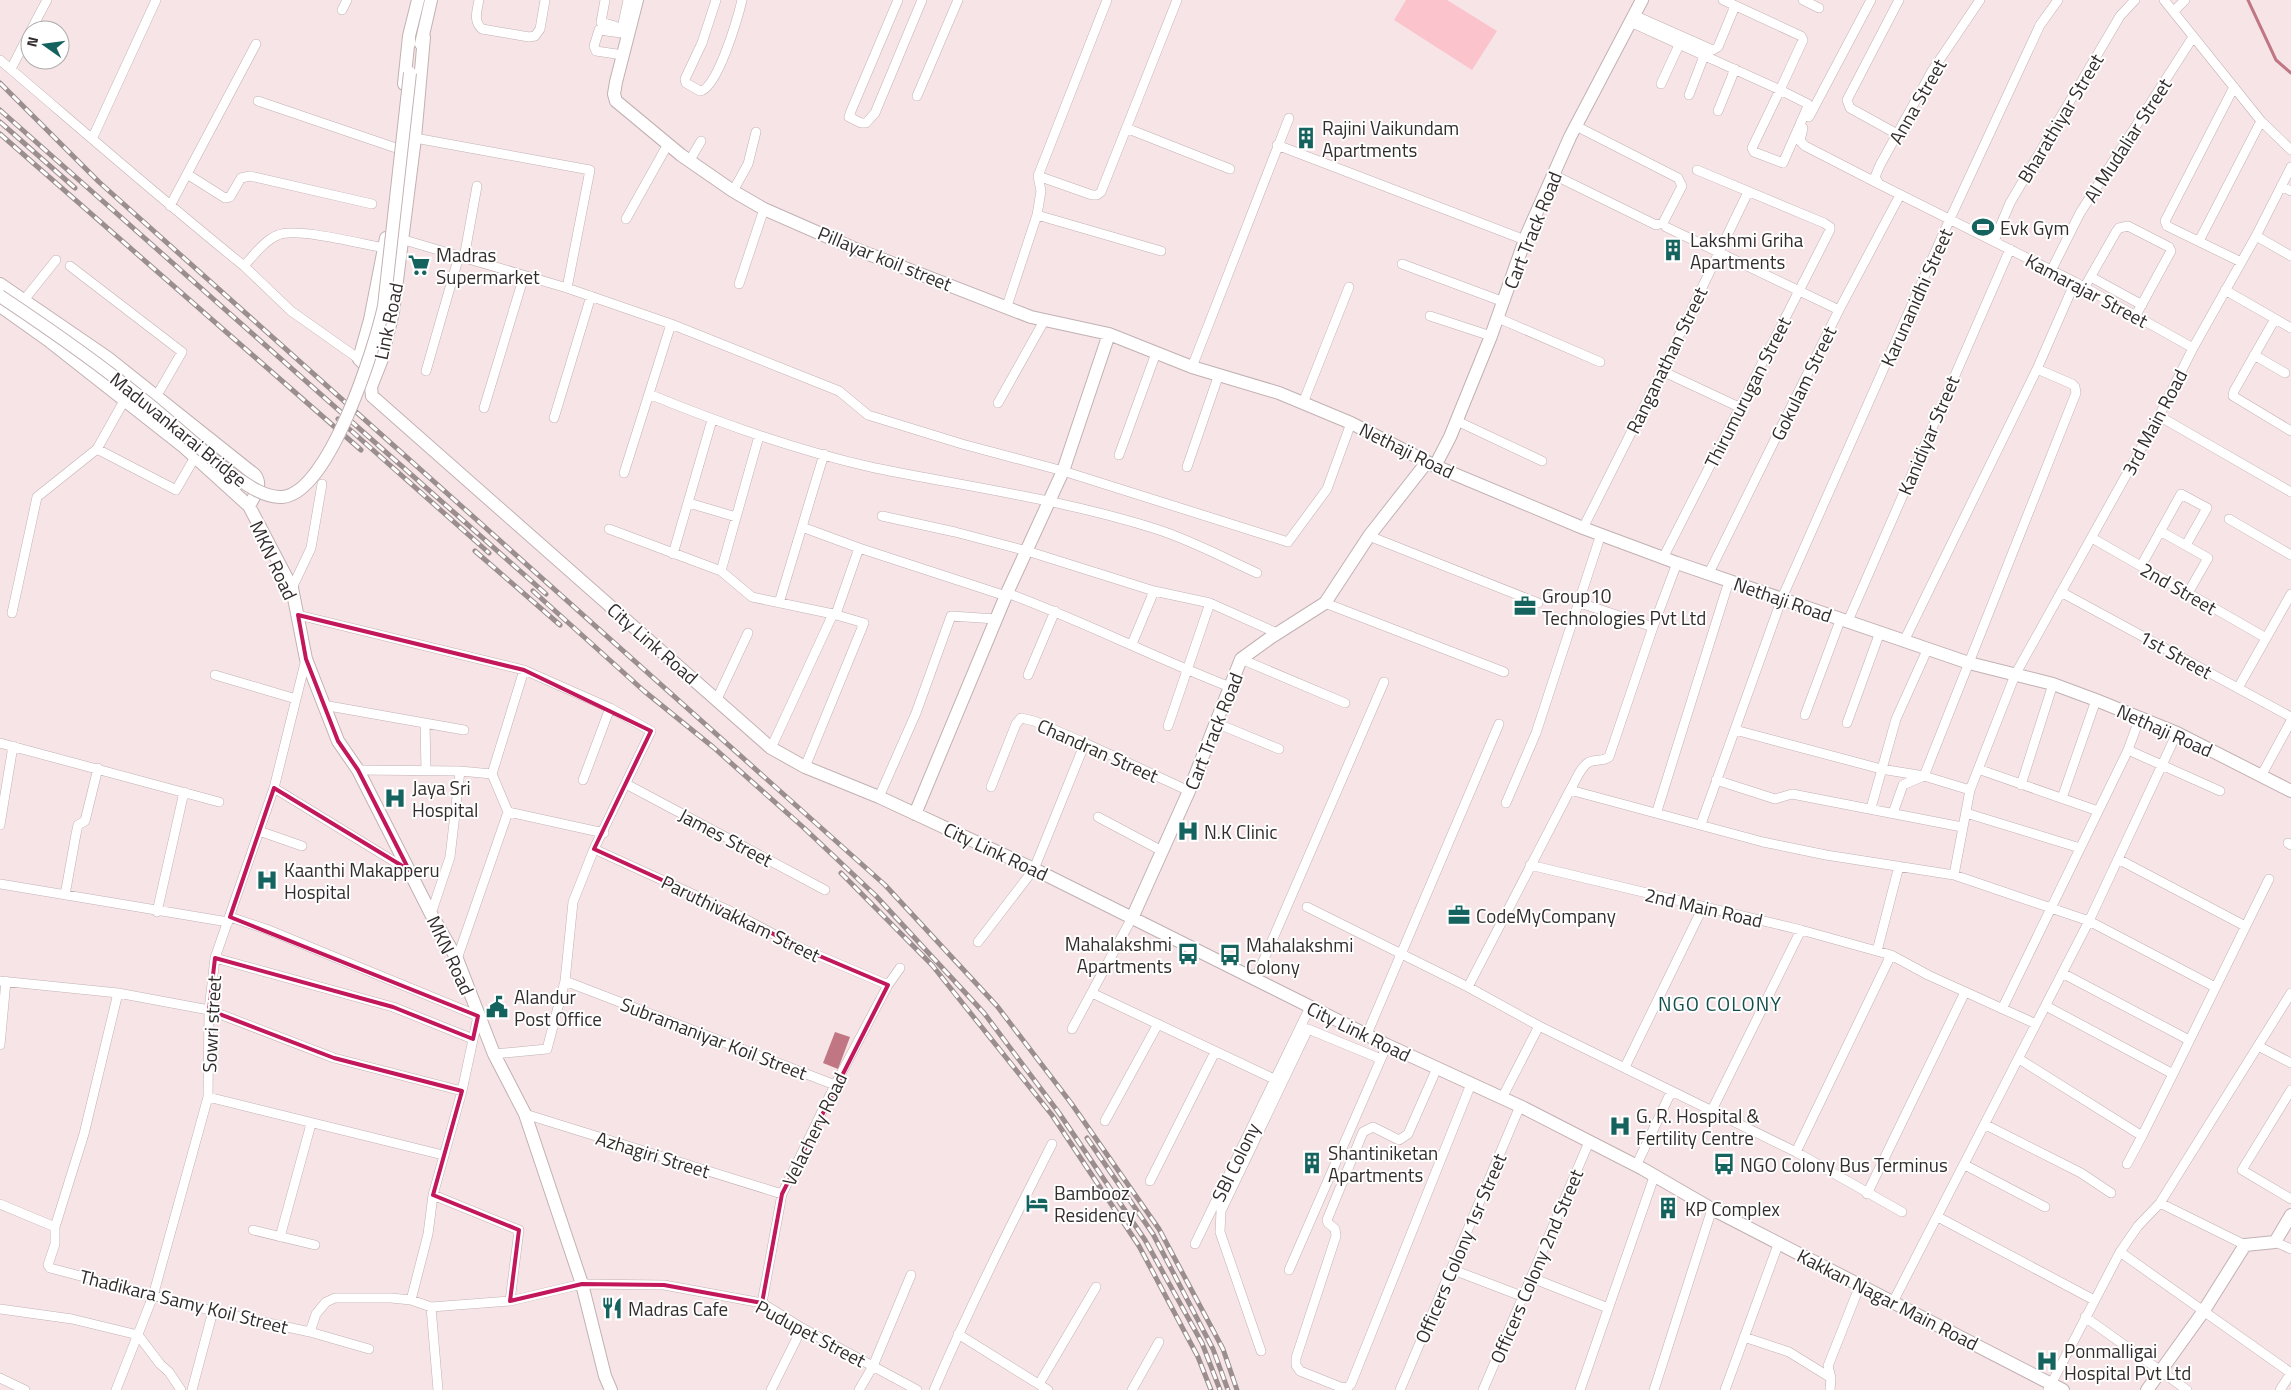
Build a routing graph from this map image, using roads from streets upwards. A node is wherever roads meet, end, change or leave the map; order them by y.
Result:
1 (47, 0) edge
2 (156, 0) edge
3 (347, 0) edge
4 (418, 0) edge
5 (431, 0) edge
6 (479, 0) edge
7 (545, 0) edge
8 (605, 0) edge
9 (628, 0) edge
10 (638, 0) edge
11 (716, 0) edge
12 (742, 0) edge
13 (898, 0) edge
14 (922, 0) edge
15 (958, 0) edge
16 (1107, 0) edge
17 (1177, 0) edge
18 (1642, 0) edge
19 (1723, 0) edge
20 (1803, 0) edge
21 (1871, 0) edge
22 (1899, 0) edge
23 (1980, 0) edge
24 (2058, 0) edge
25 (2135, 0) edge
26 (2164, 0) edge
27 (2185, 0) edge
28 (1735, 6) junction
29 (1819, 8) dead end
30 (342, 10) dead end
31 (2174, 12) junction
32 (1632, 18) junction
33 (36, 20) edge
34 (627, 30) junction
35 (409, 36) junction
36 (424, 37) junction
37 (2193, 37) junction
38 (256, 44) dead end
39 (1679, 45) junction
40 (20, 51) edge
41 (623, 55) junction
42 (1704, 56) junction
43 (0, 60) edge
44 (11, 69) junction
45 (1735, 70) junction
46 (410, 73) junction
47 (1661, 84) dead end
48 (2234, 87) junction
49 (1780, 90) junction
50 (1688, 94) dead end
51 (917, 96) dead end
52 (258, 101) dead end
53 (1718, 111) dead end
54 (1289, 118) dead end
55 (2261, 121) junction
56 (1576, 126) junction
57 (1126, 128) junction
58 (756, 132) dead end
59 (1897, 134) junction
60 (93, 137) junction
61 (415, 138) junction
62 (701, 141) dead end
63 (668, 144) junction
64 (1277, 145) junction
65 (396, 148) junction
66 (2291, 150) edge
67 (690, 160) junction
68 (2291, 167) edge
69 (1230, 168) dead end
70 (1697, 170) dead end
71 (187, 174) junction
72 (1554, 175) junction
73 (1038, 176) junction
74 (1879, 184) junction
75 (477, 186) dead end
76 (2282, 186) junction
77 (733, 191) junction
78 (2291, 191) edge
79 (1748, 192) junction
80 (1900, 194) junction
81 (372, 204) dead end
82 (170, 206) junction
83 (764, 209) junction
84 (1037, 215) junction
85 (626, 219) dead end
86 (1949, 221) junction
87 (1666, 228) dead end
88 (2256, 236) junction
89 (401, 239) junction
90 (1525, 240) junction
91 (2199, 241) junction
92 (1994, 242) junction
93 (384, 248) junction
94 (2010, 250) junction
95 (1161, 251) dead end
96 (1719, 254) junction
97 (2291, 256) edge
98 (461, 257) junction
99 (56, 260) dead end
100 (2241, 262) junction
101 (1402, 264) dead end
102 (70, 266) dead end
103 (244, 266) junction
104 (2051, 271) junction
105 (524, 276) junction
106 (2091, 277) junction
107 (2075, 282) junction
108 (0, 284) edge
109 (739, 284) dead end
110 (1349, 287) dead end
111 (567, 288) junction
112 (2084, 288) junction
113 (2225, 290) junction
114 (1799, 292) junction
115 (0, 296) edge
116 (591, 296) junction
117 (24, 300) junction
118 (1504, 302) junction
119 (2142, 305) junction
120 (0, 306) edge
121 (1007, 306) junction
122 (1839, 310) junction
123 (2136, 315) junction
124 (1430, 316) dead end
125 (1498, 318) junction
126 (2275, 319) junction
127 (1044, 321) junction
128 (671, 324) junction
129 (2291, 328) edge
130 (1109, 334) junction
131 (1491, 336) junction
132 (2193, 348) junction
133 (1156, 353) junction
134 (2254, 355) junction
135 (359, 359) junction
136 (1600, 362) dead end
137 (1192, 367) junction
138 (2037, 368) junction
139 (426, 371) dead end
140 (1662, 371) junction
141 (2285, 373) dead end
142 (1219, 374) junction
143 (375, 375) junction
144 (1279, 393) joint
145 (649, 394) junction
146 (156, 397) junction
147 (124, 401) junction
148 (998, 403) dead end
149 (1303, 403) junction
150 (1738, 407) junction
151 (484, 408) dead end
152 (2159, 416) junction
153 (554, 418) dead end
154 (712, 420) junction
155 (1457, 421) junction
156 (1351, 423) junction
157 (2291, 431) edge
158 (759, 436) junction
159 (97, 449) junction
160 (824, 454) junction
161 (1119, 455) dead end
162 (195, 457) junction
163 (1542, 460) dead end
164 (1431, 464) junction
165 (1187, 467) dead end
166 (1063, 471) junction
167 (624, 473) dead end
168 (322, 484) dead end
169 (2291, 492) edge
170 (1049, 501) junction
171 (689, 503) junction
172 (249, 506) junction
173 (882, 516) dead end
174 (736, 517) junction
175 (2230, 520) dead end
176 (802, 526) junction
177 (609, 528) dead end
178 (1583, 528) junction
179 (2160, 531) junction
180 (1601, 534) junction
181 (1369, 536) junction
182 (2092, 538) junction
183 (2186, 545) junction
184 (859, 548) junction
185 (1026, 551) junction
186 (672, 554) junction
187 (2291, 555) edge
188 (1663, 558) junction
189 (1678, 563) junction
190 (2141, 566) junction
191 (721, 571) junction
192 (1257, 573) dead end
193 (1709, 574) junction
194 (1729, 581) junction
195 (292, 588) junction
196 (1154, 591) junction
197 (2061, 592) junction
198 (2188, 593) junction
199 (1006, 594) junction
200 (2291, 594) edge
201 (1782, 598) junction
202 (1324, 602) junction
203 (779, 603) junction
204 (1210, 603) junction
205 (1538, 603) dead end
206 (1580, 603) junction
207 (1055, 611) junction
208 (12, 613) dead end
209 (833, 614) junction
210 (298, 615) junction
211 (996, 619) junction
212 (1844, 620) junction
213 (1653, 627) junction
214 (1880, 632) junction
215 (748, 633) dead end
216 (1277, 633) junction
217 (2266, 638) junction
218 (1905, 640) junction
219 (1132, 644) junction
220 (1928, 648) junction
221 (306, 659) junction
222 (1241, 659) junction
223 (1969, 663) junction
224 (524, 670) junction
225 (1187, 670) junction
226 (1504, 672) dead end
227 (215, 675) dead end
228 (1028, 675) dead end
229 (2015, 675) junction
230 (1384, 682) dead end
231 (2053, 684) junction
232 (1230, 687) junction
233 (2238, 688) junction
234 (296, 698) junction
235 (717, 698) junction
236 (2096, 700) junction
237 (1345, 703) dead end
238 (323, 705) junction
239 (610, 708) junction
240 (1805, 715) dead end
241 (2140, 717) junction
242 (2291, 719) edge
243 (425, 723) junction
244 (1216, 723) junction
245 (1847, 723) dead end
246 (1499, 724) dead end
247 (1168, 726) dead end
248 (464, 730) dead end
249 (1735, 730) junction
250 (2177, 733) junction
251 (0, 742) edge
252 (1085, 743) junction
253 (13, 746) junction
254 (770, 748) junction
255 (1279, 749) dead end
256 (2128, 750) junction
257 (2163, 764) junction
258 (805, 767) junction
259 (98, 768) junction
260 (1978, 768) junction
261 (1881, 769) junction
262 (358, 770) junction
263 (426, 771) junction
264 (460, 771) junction
265 (492, 774) junction
266 (1924, 776) junction
267 (2261, 776) junction
268 (583, 780) dead end
269 (1716, 780) junction
270 (626, 784) junction
271 (2021, 785) junction
272 (991, 787) dead end
273 (274, 788) junction
274 (1570, 790) junction
275 (1970, 790) junction
276 (1189, 791) junction
277 (2220, 791) dead end
278 (2291, 791) edge
279 (184, 792) junction
280 (880, 797) junction
281 (2062, 798) junction
282 (219, 802) dead end
283 (1506, 803) dead end
284 (1871, 808) junction
285 (2098, 810) junction
286 (508, 812) junction
287 (1657, 812) junction
288 (1893, 813) junction
289 (1966, 813) junction
290 (915, 814) junction
291 (1098, 817) dead end
292 (1701, 824) junction
293 (0, 825) edge
294 (1962, 828) junction
295 (259, 831) junction
296 (604, 833) junction
297 (302, 846) dead end
298 (2080, 848) junction
299 (594, 850) junction
300 (1162, 851) junction
301 (2118, 859) junction
302 (1530, 865) junction
303 (1899, 866) junction
304 (1034, 868) junction
305 (409, 870) junction
306 (1954, 875) junction
307 (2269, 879) dead end
308 (0, 884) edge
309 (825, 890) dead end
310 (65, 896) junction
311 (1307, 907) dead end
312 (1703, 907) junction
313 (2052, 909) junction
314 (157, 912) junction
315 (432, 914) junction
316 (1133, 916) junction
317 (229, 920) junction
318 (2089, 921) junction
319 (2245, 926) junction
320 (1801, 930) junction
321 (978, 942) dead end
322 (1877, 951) junction
323 (1400, 954) junction
324 (1891, 954) junction
325 (215, 958) junction
326 (457, 959) junction
327 (900, 968) dead end
328 (2062, 973) junction
329 (1255, 980) junction
330 (3, 981) edge
331 (565, 981) junction
332 (888, 984) junction
333 (1468, 987) junction
334 (2215, 987) junction
335 (1965, 992) junction
336 (118, 993) junction
337 (1092, 993) junction
338 (2291, 993) edge
339 (2046, 1006) junction
340 (1310, 1007) junction
341 (209, 1010) junction
342 (2002, 1010) junction
343 (478, 1016) junction
344 (1158, 1024) junction
345 (2036, 1024) junction
346 (1539, 1026) junction
347 (1072, 1029) dead end
348 (1367, 1034) junction
349 (473, 1039) junction
350 (2189, 1040) junction
351 (0, 1045) edge
352 (1387, 1045) junction
353 (2258, 1046) junction
354 (1215, 1052) junction
355 (494, 1054) junction
356 (1381, 1059) junction
357 (2019, 1059) junction
358 (2291, 1063) edge
359 (1437, 1068) junction
360 (1624, 1068) junction
361 (2172, 1074) junction
362 (1274, 1079) junction
363 (835, 1084) junction
364 (1470, 1084) junction
365 (2291, 1090) edge
366 (462, 1091) junction
367 (1671, 1092) junction
368 (208, 1097) junction
369 (1502, 1098) junction
370 (1520, 1106) junction
371 (1712, 1110) junction
372 (525, 1114) junction
373 (1105, 1121) dead end
374 (311, 1124) junction
375 (1986, 1124) junction
376 (2142, 1136) junction
377 (1589, 1142) junction
378 (1052, 1144) dead end
379 (1796, 1152) junction
380 (443, 1155) junction
381 (2127, 1164) dead end
382 (1965, 1165) junction
383 (1636, 1166) junction
384 (1654, 1177) junction
385 (1150, 1181) dead end
386 (782, 1194) junction
387 (1867, 1194) junction
388 (2111, 1194) dead end
389 (433, 1195) junction
390 (2291, 1199) edge
391 (2160, 1203) junction
392 (0, 1204) edge
393 (2045, 1207) dead end
394 (1712, 1209) junction
395 (1902, 1212) dead end
396 (2291, 1215) edge
397 (1938, 1217) junction
398 (55, 1227) junction
399 (253, 1230) dead end
400 (280, 1237) junction
401 (1779, 1242) junction
402 (2275, 1242) junction
403 (1195, 1244) dead end
404 (2245, 1245) junction
405 (315, 1246) dead end
406 (2291, 1249) edge
407 (2120, 1252) junction
408 (1451, 1269) junction
409 (1289, 1270) dead end
410 (911, 1275) dead end
411 (1532, 1278) junction
412 (582, 1284) junction
413 (1860, 1285) junction
414 (1096, 1287) dead end
415 (153, 1296) junction
416 (1524, 1297) junction
417 (411, 1300) junction
418 (2094, 1300) junction
419 (510, 1301) junction
420 (1893, 1302) junction
421 (762, 1303) junction
422 (431, 1307) junction
423 (1608, 1308) junction
424 (0, 1309) edge
425 (214, 1311) junction
426 (2203, 1312) junction
427 (2085, 1317) junction
428 (802, 1328) junction
429 (310, 1332) junction
430 (958, 1334) junction
431 (138, 1335) junction
432 (1744, 1337) junction
433 (1159, 1342) dead end
434 (369, 1349) dead end
435 (1261, 1351) dead end
436 (873, 1366) junction
437 (2160, 1371) junction
438 (2291, 1373) edge
439 (0, 1378) edge
440 (1831, 1378) junction
441 (1039, 1384) junction
442 (2055, 1388) edge
443 (1487, 1389) edge
444 (25, 1390) edge
445 (116, 1390) edge
446 (181, 1390) edge
447 (192, 1390) edge
448 (438, 1390) edge
449 (612, 1390) edge
450 (771, 1390) edge
451 (859, 1390) edge
452 (917, 1390) edge
453 (934, 1390) edge
454 (1048, 1390) edge
455 (1132, 1390) edge
456 (1400, 1390) edge
457 (1580, 1390) edge
458 (1654, 1390) edge
459 (1724, 1390) edge
460 (1830, 1390) edge
461 (2147, 1390) edge
462 (2187, 1390) edge
463 (2280, 1390) edge

1 - 33 street
2 - 60 street
3 - 30 street
4 - 35 street
5 - 36 street
6 - 7 street
8 - 34 street
9 - 34 street
10 - 34 street, Pillayar koil street
11 - 12 street
13 - 14 street
15 - 51 street
16 - 73 street
17 - 57 street
18 - 32 street, Cart Track Road
19 - 28 street
20 - 29 street
21 - 74 street
22 - 59 street
23 - 59 street, Anna Street
24 - 86 street, Karunanidhi Street
25 - 92 street, Bharathiyar Street
26 - 31 street
27 - 31 street
28 - 32 street
28 - 49 street
31 - 37 street
32 - 39 street
32 - 56 street, Cart Track Road
34 - 41 street, Pillayar koil street
34 - 41 street
35 - 46 street
35 - 65 street, Link Road
36 - 46 street
36 - 61 street, Link Road
37 - 48 street
37 - 104 street, Al Mudaliar Street
38 - 71 street
39 - 42 street
39 - 47 street
40 - 44 street
41 - 63 street, Pillayar koil street
42 - 45 street
42 - 50 street
43 - 44 street
44 - 60 street
45 - 49 street
45 - 53 street
46 - 115 street, Maduvankarai Bridge, bridge
48 - 55 street
48 - 91 street
49 - 49 street
52 - 65 street
54 - 64 street
55 - 66 street
55 - 91 street
56 - 72 street, Cart Track Road
56 - 72 street
57 - 69 street
57 - 73 street
58 - 77 street
59 - 74 street, Anna Street
60 - 82 street
61 - 89 street, Link Road
61 - 111 street
62 - 67 street
63 - 67 street, Pillayar koil street
63 - 85 street
64 - 90 street
64 - 137 street
65 - 93 street, Link Road
67 - 77 street, Pillayar koil street
68 - 76 street, 3rd Main Road
70 - 79 street
71 - 81 street
71 - 82 street
72 - 90 street, Cart Track Road
73 - 84 street
74 - 80 street
75 - 98 street
76 - 78 street
76 - 88 street, 3rd Main Road
77 - 83 street, Pillayar koil street
79 - 96 street, Ranganathan Street
79 - 114 street, Thirumurugan Street
80 - 86 street, Kamarajar Street
80 - 122 street, Gokulam Street
82 - 103 street
83 - 109 street
83 - 121 street, Pillayar koil street
84 - 95 street
84 - 121 street
86 - 92 street, Kamarajar Street
86 - 201 street, Karunanidhi Street
87 - 96 street
88 - 97 street
88 - 100 street, 3rd Main Road
89 - 98 street
89 - 143 street, Link Road
90 - 118 street, Cart Track Road
91 - 100 street
92 - 94 street, Kamarajar Street
93 - 103 street
93 - 135 street, Link Road
94 - 104 street, Kamarajar Street
94 - 212 street, Kanidiyar Street
96 - 114 street
96 - 140 street, Ranganathan Street
98 - 105 street
98 - 139 street
99 - 117 street
100 - 113 street, 3rd Main Road
101 - 118 street
102 - 146 street
103 - 135 street
104 - 107 street, Kamarajar Street
105 - 111 street
105 - 151 street
106 - 112 street
106 - 119 street
106 - 119 street
107 - 112 street, Kamarajar Street
107 - 138 street
108 - 117 street, MKN Road
110 - 149 street
111 - 116 street
112 - 123 street, Kamarajar Street
113 - 126 street
113 - 132 street, 3rd Main Road
114 - 122 street
114 - 150 street, Thirumurugan Street
116 - 128 street
116 - 153 street
117 - 146 street, MKN Road
118 - 125 street, Cart Track Road
119 - 123 street
120 - 147 street, MKN Road
121 - 127 street, Pillayar koil street
122 - 193 street, Gokulam Street
123 - 132 street, Kamarajar Street
124 - 131 street
125 - 131 street, Cart Track Road
125 - 136 street
126 - 129 street
126 - 134 street
127 - 130 street, Pillayar koil street
127 - 148 street
128 - 145 street
128 - 166 street
130 - 133 street, Pillayar koil street
130 - 166 street
131 - 155 street, Cart Track Road
132 - 152 street, 3rd Main Road
133 - 137 street, Pillayar koil street
133 - 161 street
134 - 141 street
134 - 157 street
135 - 143 street, Link Road
137 - 142 street, Pillayar koil street
138 - 218 street
138 - 223 street
140 - 150 street
140 - 178 street, Ranganathan Street
142 - 144 street, Pillayar koil street
142 - 165 street
143 - 235 street, City Link Road
144 - 149 street, Nethaji Road
145 - 154 street
145 - 167 street
146 - 172 street, MKN Road
147 - 159 street
147 - 162 street, MKN Road
149 - 156 street, Nethaji Road
150 - 188 street, Thirumurugan Street
152 - 169 street
152 - 182 street, 3rd Main Road
154 - 158 street
154 - 171 street
155 - 163 street
155 - 164 street, Cart Track Road
156 - 164 street, Nethaji Road
156 - 166 street
158 - 160 street
158 - 174 street
159 - 162 street
159 - 208 street
160 - 170 street
160 - 176 street
162 - 172 street, MKN Road
164 - 178 street, Nethaji Road
164 - 181 street, Cart Track Road
166 - 170 street
168 - 195 street
170 - 185 street
170 - 192 street
171 - 174 street
171 - 186 street
172 - 195 street, MKN Road
173 - 185 street
174 - 191 street
175 - 187 street
176 - 184 street
176 - 203 street
177 - 186 street
178 - 180 street, Nethaji Road
179 - 183 street
179 - 183 street
179 - 190 street
180 - 188 street, Nethaji Road
180 - 206 street
181 - 202 street, Cart Track Road
181 - 205 street
182 - 190 street, 2nd Street
182 - 197 street, 3rd Main Road
183 - 198 street
184 - 199 street
184 - 209 street
185 - 196 street
185 - 199 street
186 - 191 street
188 - 189 street, Nethaji Road
189 - 193 street, Nethaji Road
189 - 213 street
190 - 198 street, 2nd Street
191 - 203 street
193 - 194 street, Nethaji Road
194 - 201 street, Nethaji Road
194 - 287 street
195 - 210 street, MKN Road
196 - 204 street
196 - 219 street
197 - 229 street, 3rd Main Road
197 - 233 street, 1st Street
198 - 217 street, 2nd Street
199 - 207 street
199 - 211 street
200 - 217 street
201 - 212 street, Nethaji Road
201 - 249 street, Karunanidhi Street
202 - 216 street, Cart Track Road
202 - 226 street
203 - 209 street
204 - 216 street
204 - 225 street
206 - 213 street
206 - 283 street
207 - 219 street
207 - 228 street
209 - 254 street
209 - 258 street
210 - 221 street, MKN Road
210 - 224 street
211 - 280 street
211 - 290 street
212 - 214 street, Nethaji Road
212 - 240 street, Kanidiyar Street
213 - 274 street
214 - 218 street, Nethaji Road
214 - 245 street
215 - 235 street
216 - 222 street, Cart Track Road
217 - 233 street
218 - 220 street, Nethaji Road
219 - 225 street
220 - 223 street, Nethaji Road
220 - 261 street
221 - 234 street, Sowri street
221 - 238 street, MKN Road
222 - 232 street, Cart Track Road
222 - 237 street
223 - 229 street, Nethaji Road
223 - 266 street
224 - 239 street
224 - 265 street
225 - 232 street
225 - 247 street
227 - 234 street
229 - 231 street, Nethaji Road
229 - 260 street, 3rd Main Road
230 - 329 street
231 - 236 street, Nethaji Road
231 - 271 street
232 - 244 street, Cart Track Road
233 - 242 street, 1st Street
234 - 273 street, Sowri street
235 - 254 street, City Link Road
236 - 241 street, Nethaji Road
236 - 281 street
238 - 243 street
238 - 262 street, MKN Road
239 - 268 street
239 - 270 street
241 - 250 street, Nethaji Road
241 - 256 street
242 - 267 street
243 - 248 street
243 - 263 street
244 - 255 street
244 - 276 street, Cart Track Road
246 - 323 street
249 - 261 street
249 - 269 street, Karunanidhi Street
250 - 257 street
250 - 267 street, Nethaji Road
251 - 253 street
252 - 272 street, Chandran Street
252 - 276 street, Chandran Street
252 - 304 street
253 - 259 street
253 - 293 street
254 - 258 street, City Link Road
256 - 257 street
256 - 285 street
257 - 277 street
257 - 301 street
258 - 280 street, City Link Road
259 - 279 street
259 - 310 street
260 - 271 street
260 - 275 street, 3rd Main Road
261 - 266 street
261 - 284 street
262 - 263 street
262 - 305 street, MKN Road
263 - 264 street
264 - 265 street
264 - 315 street
265 - 286 street
266 - 275 street
266 - 288 street
267 - 278 street, Nethaji Road
269 - 284 street
269 - 292 street, Karunanidhi Street
270 - 296 street
270 - 309 street, James Street
271 - 281 street
273 - 295 street, Sowri street
273 - 305 street
274 - 287 street
274 - 302 street
275 - 289 street, 3rd Main Road
276 - 300 street, Cart Track Road
279 - 282 street
279 - 314 street
280 - 290 street, City Link Road
281 - 285 street
284 - 288 street
285 - 298 street
286 - 296 street
286 - 326 street
287 - 292 street
288 - 294 street
289 - 294 street, 3rd Main Road
289 - 298 street
290 - 304 street, City Link Road
291 - 300 street
292 - 303 street
294 - 306 street, 3rd Main Road
295 - 297 street
295 - 317 street, Sowri street
296 - 299 street
298 - 313 street
299 - 331 street
299 - 332 street, Paruthivakkam Street
300 - 316 street, Cart Track Road
301 - 318 street
301 - 319 street
302 - 312 street, 2nd Main Road
302 - 333 street
303 - 306 street
303 - 322 street
304 - 316 street, City Link Road
304 - 321 street
305 - 315 street, MKN Road
306 - 313 street
307 - 319 street
308 - 310 street
310 - 314 street
311 - 323 street
312 - 320 street, 2nd Main Road
312 - 360 street
313 - 318 street
313 - 342 street
314 - 317 street
315 - 326 street, MKN Road
316 - 329 street, City Link Road
316 - 337 street
317 - 325 street, Sowri street
317 - 343 street
318 - 328 street
318 - 334 street
319 - 334 street
320 - 322 street, 2nd Main Road
320 - 371 street
322 - 324 street, 2nd Main Road
323 - 333 street
323 - 348 street
324 - 335 street, 2nd Main Road
324 - 379 street
325 - 341 street, Sowri street
325 - 349 street
326 - 343 street, MKN Road
327 - 332 street, Velachery Road
328 - 339 street
328 - 350 street
329 - 340 street, City Link Road
330 - 336 street
330 - 351 street
331 - 355 street
331 - 363 street, Subramaniyar Koil Street
332 - 363 street, Velachery Road
333 - 346 street
334 - 350 street
335 - 342 street, 2nd Main Road
335 - 387 street
336 - 341 street
336 - 398 street, Thadikara Samy Koil Street
337 - 344 street
337 - 347 street
338 - 353 street
339 - 345 street
339 - 361 street
340 - 348 street, City Link Road
340 - 362 street, SBI Colony
341 - 366 street
341 - 368 street, Sowri street
342 - 345 street, 2nd Main Road
343 - 349 street
343 - 355 street, MKN Road
344 - 354 street
344 - 373 street
345 - 357 street
346 - 360 street
346 - 369 street
348 - 352 street, City Link Road
349 - 366 street
350 - 361 street
352 - 356 street
352 - 359 street, City Link Road
353 - 358 street
353 - 391 street
354 - 362 street
354 - 385 street
355 - 372 street, MKN Road
356 - 409 street
356 - 435 street
357 - 375 street
357 - 376 street
359 - 364 street, City Link Road
359 - 364 street
360 - 367 street
361 - 376 street
362 - 403 street, SBI Colony
363 - 386 street, Velachery Road
364 - 369 street, City Link Road
365 - 390 street
366 - 380 street
367 - 371 street
367 - 383 street
368 - 374 street
368 - 415 street, Sowri street
369 - 370 street, City Link Road
370 - 377 street, City Link Road
370 - 408 street, Officers Colony 1sr Street
371 - 379 street
372 - 386 street, Azhagiri Street
372 - 412 street, MKN Road
374 - 380 street
374 - 400 street
375 - 382 street
375 - 388 street
376 - 381 street
377 - 383 street, City Link Road
377 - 411 street, Officers Colony 2nd Street
378 - 430 street
379 - 387 street
380 - 389 street
382 - 393 street
382 - 397 street
383 - 384 street, City Link Road
384 - 394 street, City Link Road
384 - 423 street
386 - 421 street, Velachery Road
387 - 395 street
389 - 417 street
389 - 419 street
391 - 404 street
391 - 407 street
392 - 398 street
394 - 401 street, Kakkan Nagar Main Road
394 - 458 street
396 - 402 street
397 - 418 street
397 - 420 street
398 - 415 street, Thadikara Samy Koil Street
399 - 400 street
400 - 405 street
401 - 413 street, Kakkan Nagar Main Road
401 - 432 street
402 - 404 street
402 - 406 street
404 - 426 street
407 - 418 street
407 - 426 street
408 - 416 street
408 - 456 street, Officers Colony 1sr Street
410 - 436 street
411 - 416 street, Officers Colony 2nd Street
411 - 423 street
412 - 419 street, Thadikara Samy Koil Street
412 - 421 street, Pudupet Street
412 - 449 street, MKN Road
413 - 420 street, Kakkan Nagar Main Road
413 - 440 street
414 - 441 street
415 - 425 street, Thadikara Samy Koil Street
415 - 431 street, Sowri street
416 - 443 street, Officers Colony 2nd Street
417 - 422 street, Thadikara Samy Koil Street
417 - 429 street, Thadikara Samy Koil Street
418 - 427 street
419 - 422 street, Thadikara Samy Koil Street
420 - 442 street, Kakkan Nagar Main Road
421 - 428 street, Pudupet Street
422 - 448 street
423 - 457 street
424 - 431 street
425 - 429 street, Thadikara Samy Koil Street
425 - 447 street
426 - 437 street
426 - 438 street
427 - 437 street
427 - 442 street
428 - 436 street, Pudupet Street
428 - 450 street
429 - 434 street
430 - 441 street
430 - 453 street
431 - 445 street, Sowri street
431 - 446 street
432 - 440 street
432 - 459 street
433 - 455 street
436 - 451 street
436 - 452 street, Pudupet Street
437 - 461 street
437 - 462 street
438 - 463 street
439 - 444 street
440 - 460 street
441 - 454 street

